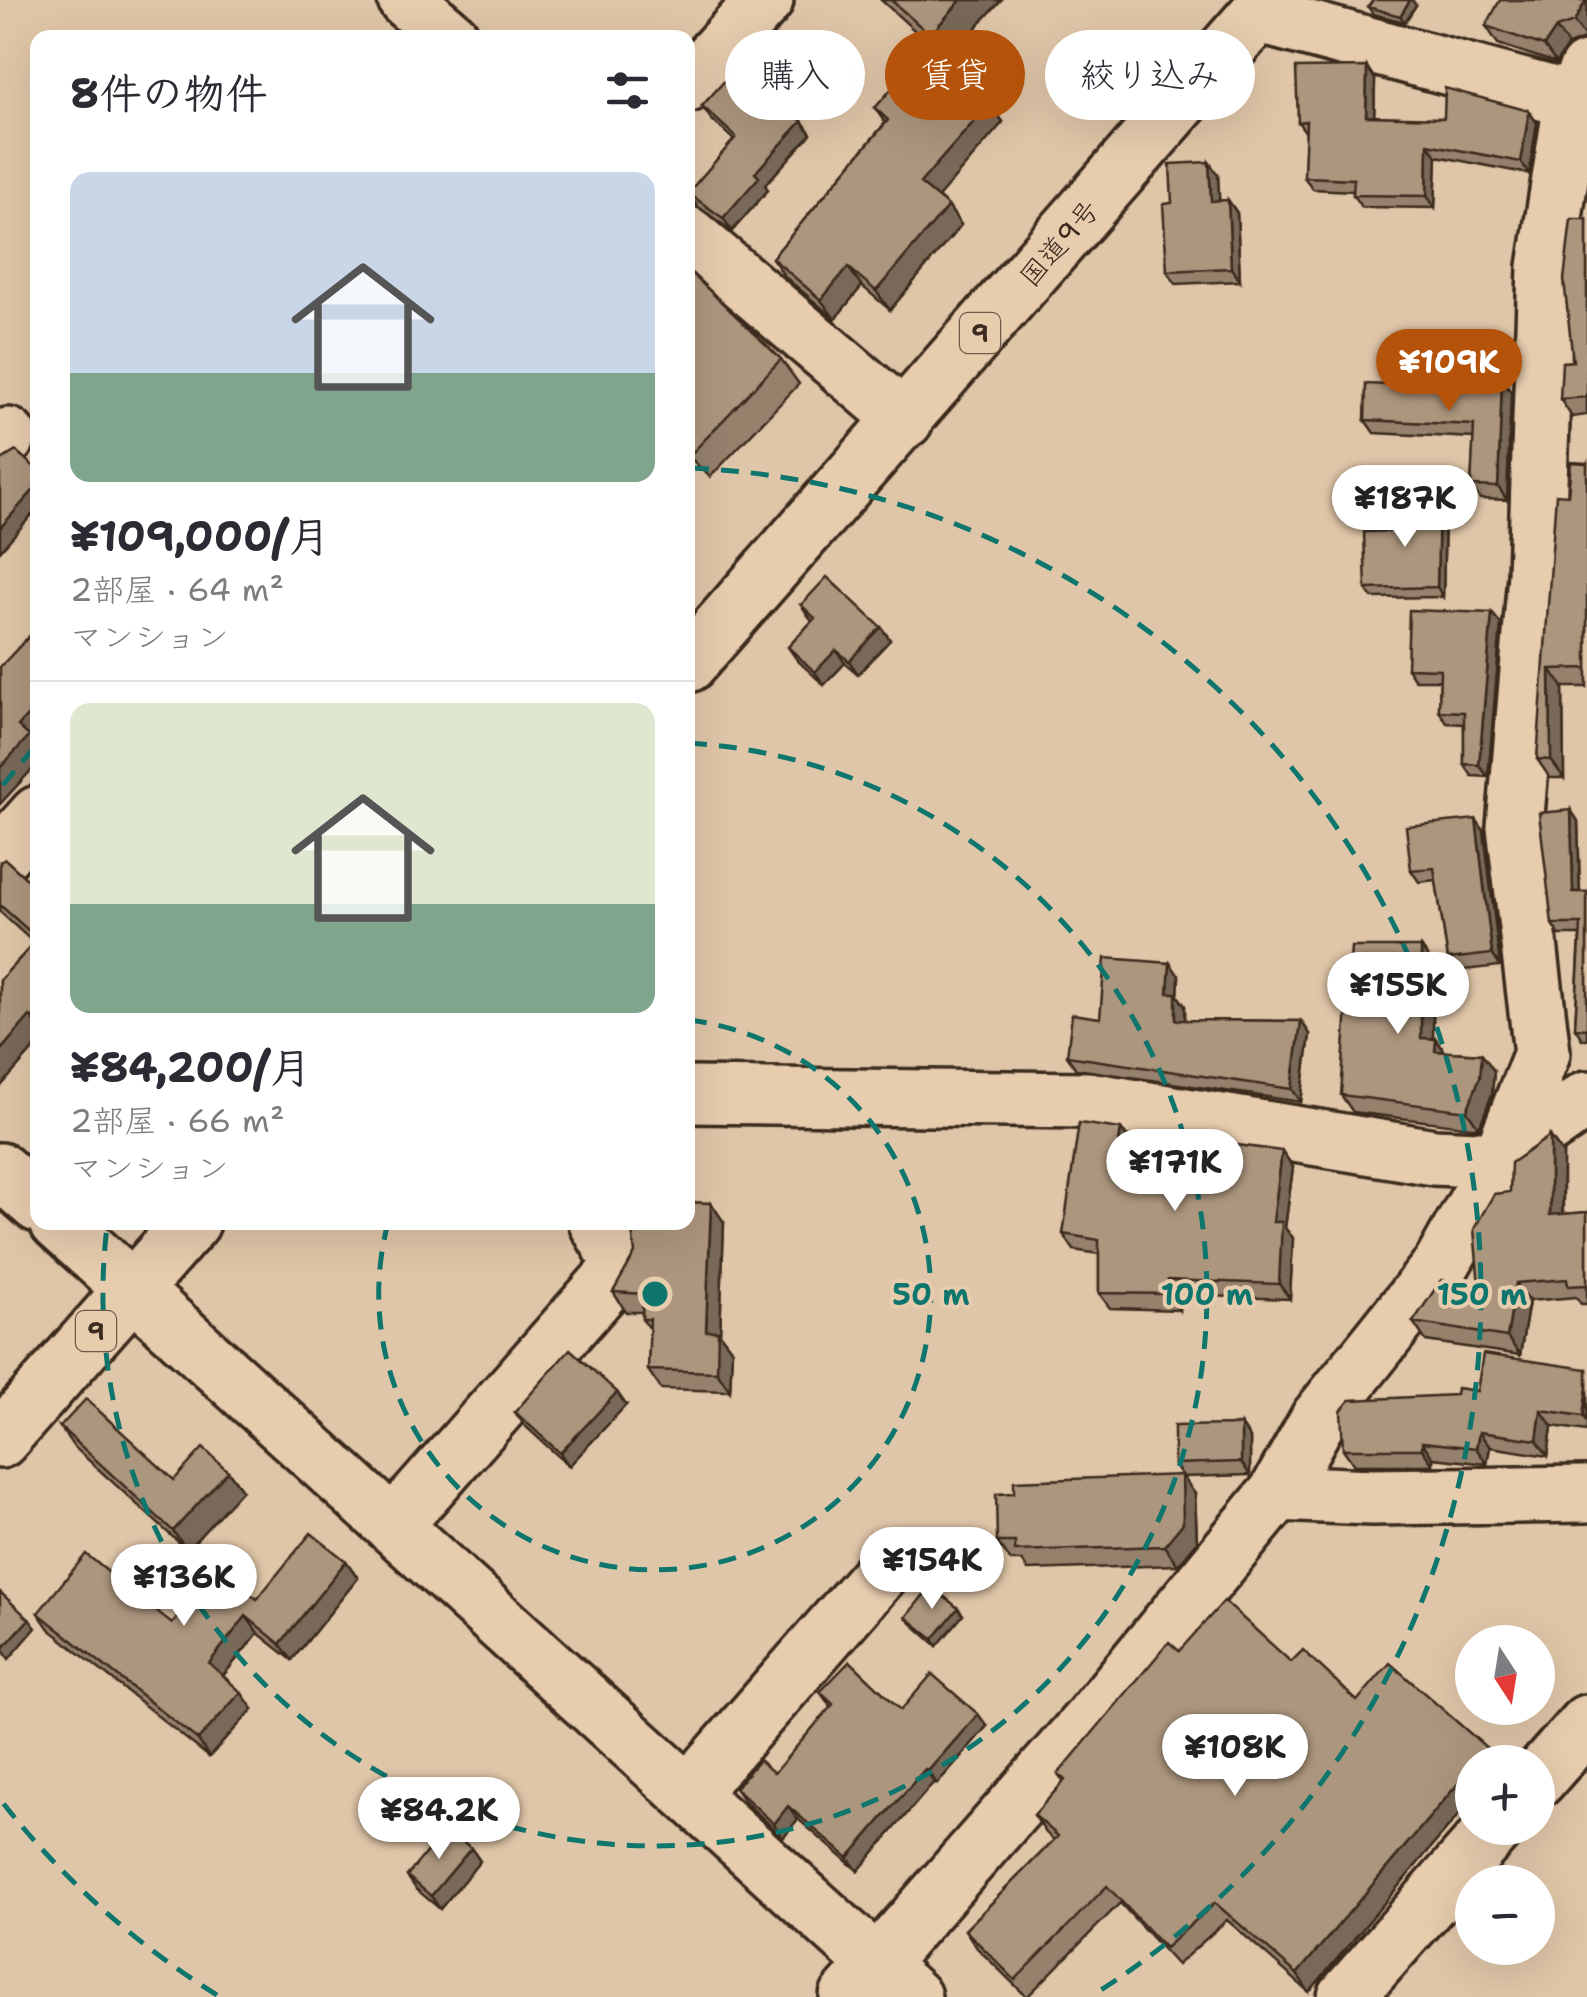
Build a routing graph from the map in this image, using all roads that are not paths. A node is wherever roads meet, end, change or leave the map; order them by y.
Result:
1 (406, 0) edge
2 (765, 0) edge
3 (1264, 8) edge
4 (442, 30) edge
5 (695, 76) edge
6 (1582, 92) edge
7 (695, 240) edge
8 (905, 420) junction
9 (695, 656) edge
10 (30, 823) edge
11 (0, 856) edge
12 (695, 1095) edge
13 (1587, 1099) edge
14 (1500, 1160) junction
15 (0, 1171) edge
16 (30, 1197) edge
17 (67, 1230) edge
18 (185, 1230) edge
19 (602, 1230) edge
20 (134, 1289) junction
21 (0, 1440) edge
22 (1278, 1493) junction
23 (1587, 1494) edge
24 (392, 1526) junction
25 (885, 1568) dead end
26 (1587, 1723) edge
27 (1555, 1760) edge
28 (689, 1793) junction
29 (1480, 1845) edge
30 (879, 1986) edge
31 (1346, 1997) edge

1 - 4 main road
2 - 5 main road
3 - 6 main road
3 - 8 main road, 国道9号 / 9
6 - 14 main road
7 - 8 main road
8 - 9 main road, 国道9号 / 9
10 - 11 main road
12 - 14 main road
13 - 14 main road
14 - 22 main road
15 - 16 main road
17 - 20 main road
18 - 20 main road, 9
19 - 24 main road
20 - 21 main road, 9
20 - 24 main road
22 - 23 main road
22 - 30 main road
24 - 28 main road
25 - 28 main road
26 - 27 main road
28 - 30 main road
29 - 31 main road

